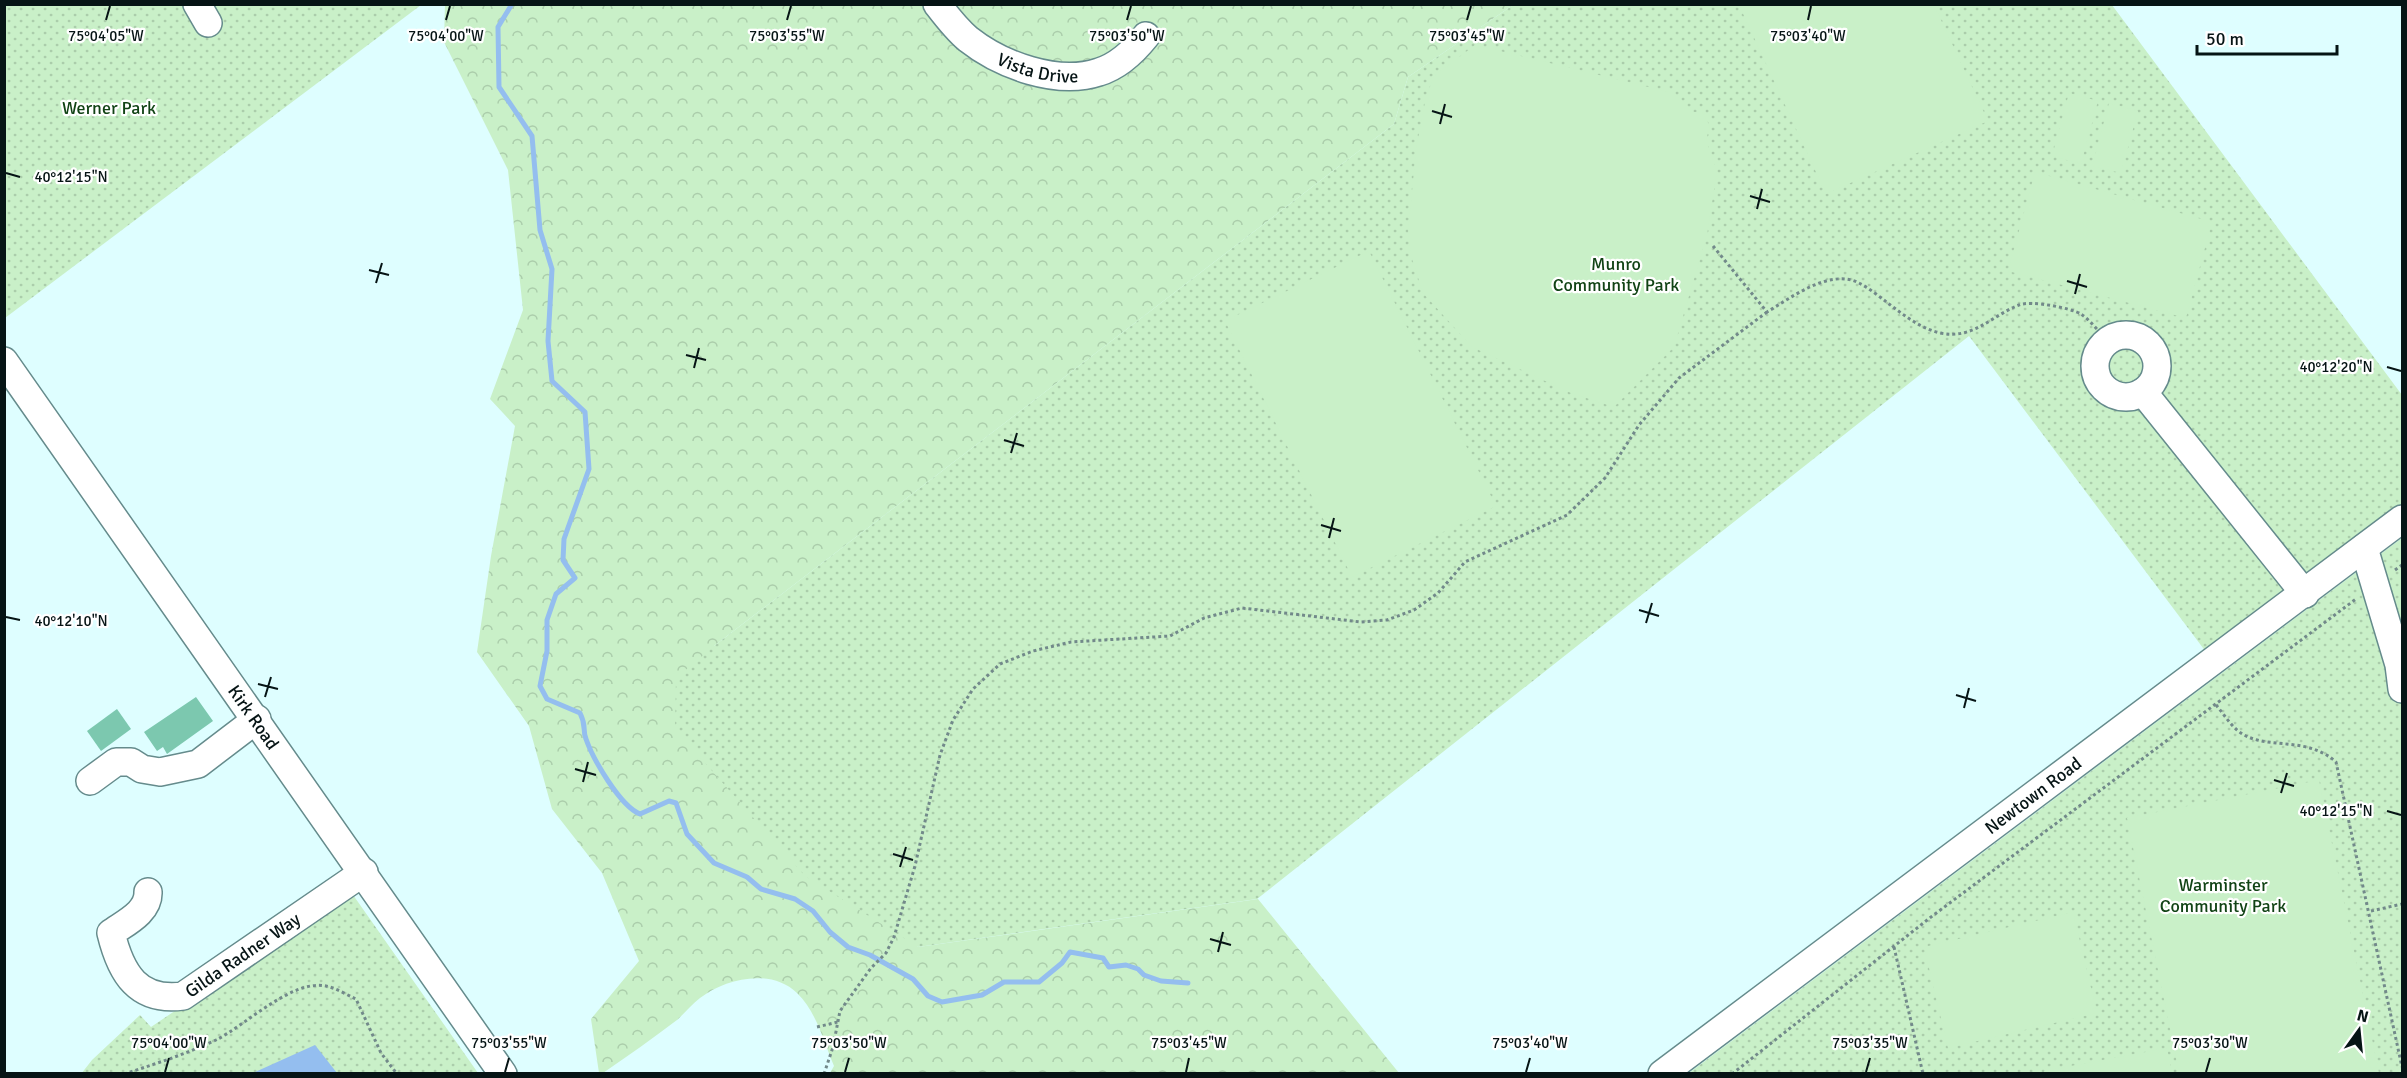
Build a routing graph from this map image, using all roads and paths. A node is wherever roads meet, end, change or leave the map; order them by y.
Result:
1 (937, 4) edge
2 (1146, 36) dead end
3 (1713, 246) dead end
4 (1767, 312) junction
5 (2108, 340) junction
6 (4, 361) edge
7 (2143, 392) junction
8 (2403, 519) edge
9 (2364, 548) junction
10 (2403, 564) edge
11 (2376, 584) junction
12 (2304, 594) junction
13 (2402, 680) edge
14 (2217, 705) junction
15 (257, 719) junction
16 (90, 781) dead end
17 (364, 872) junction
18 (148, 892) dead end
19 (2403, 904) edge
20 (2371, 911) junction
21 (1894, 947) junction
22 (838, 1022) junction
23 (818, 1027) dead end
24 (2403, 1067) edge
25 (124, 1074) edge
26 (397, 1074) edge
27 (503, 1074) edge
28 (824, 1074) edge
29 (1662, 1074) edge
30 (1732, 1074) edge
31 (1923, 1074) edge

1 - 2 street, Vista Drive
3 - 4 path
4 - 5 path
4 - 22 path
5 - 7 street
5 - 7 street
6 - 15 street, Kirk Road
7 - 12 street
8 - 9 street, Newtown Road
9 - 11 street
9 - 12 street, Newtown Road
10 - 11 path
11 - 13 street
11 - 14 path
12 - 29 street, Newtown Road
14 - 20 path
14 - 21 path
15 - 16 street
15 - 17 street, Kirk Road
17 - 18 street, Gilda Radner Way
17 - 27 street, Kirk Road
19 - 20 path
20 - 24 path
21 - 30 path
21 - 31 path
22 - 23 path
22 - 28 path
25 - 26 path

